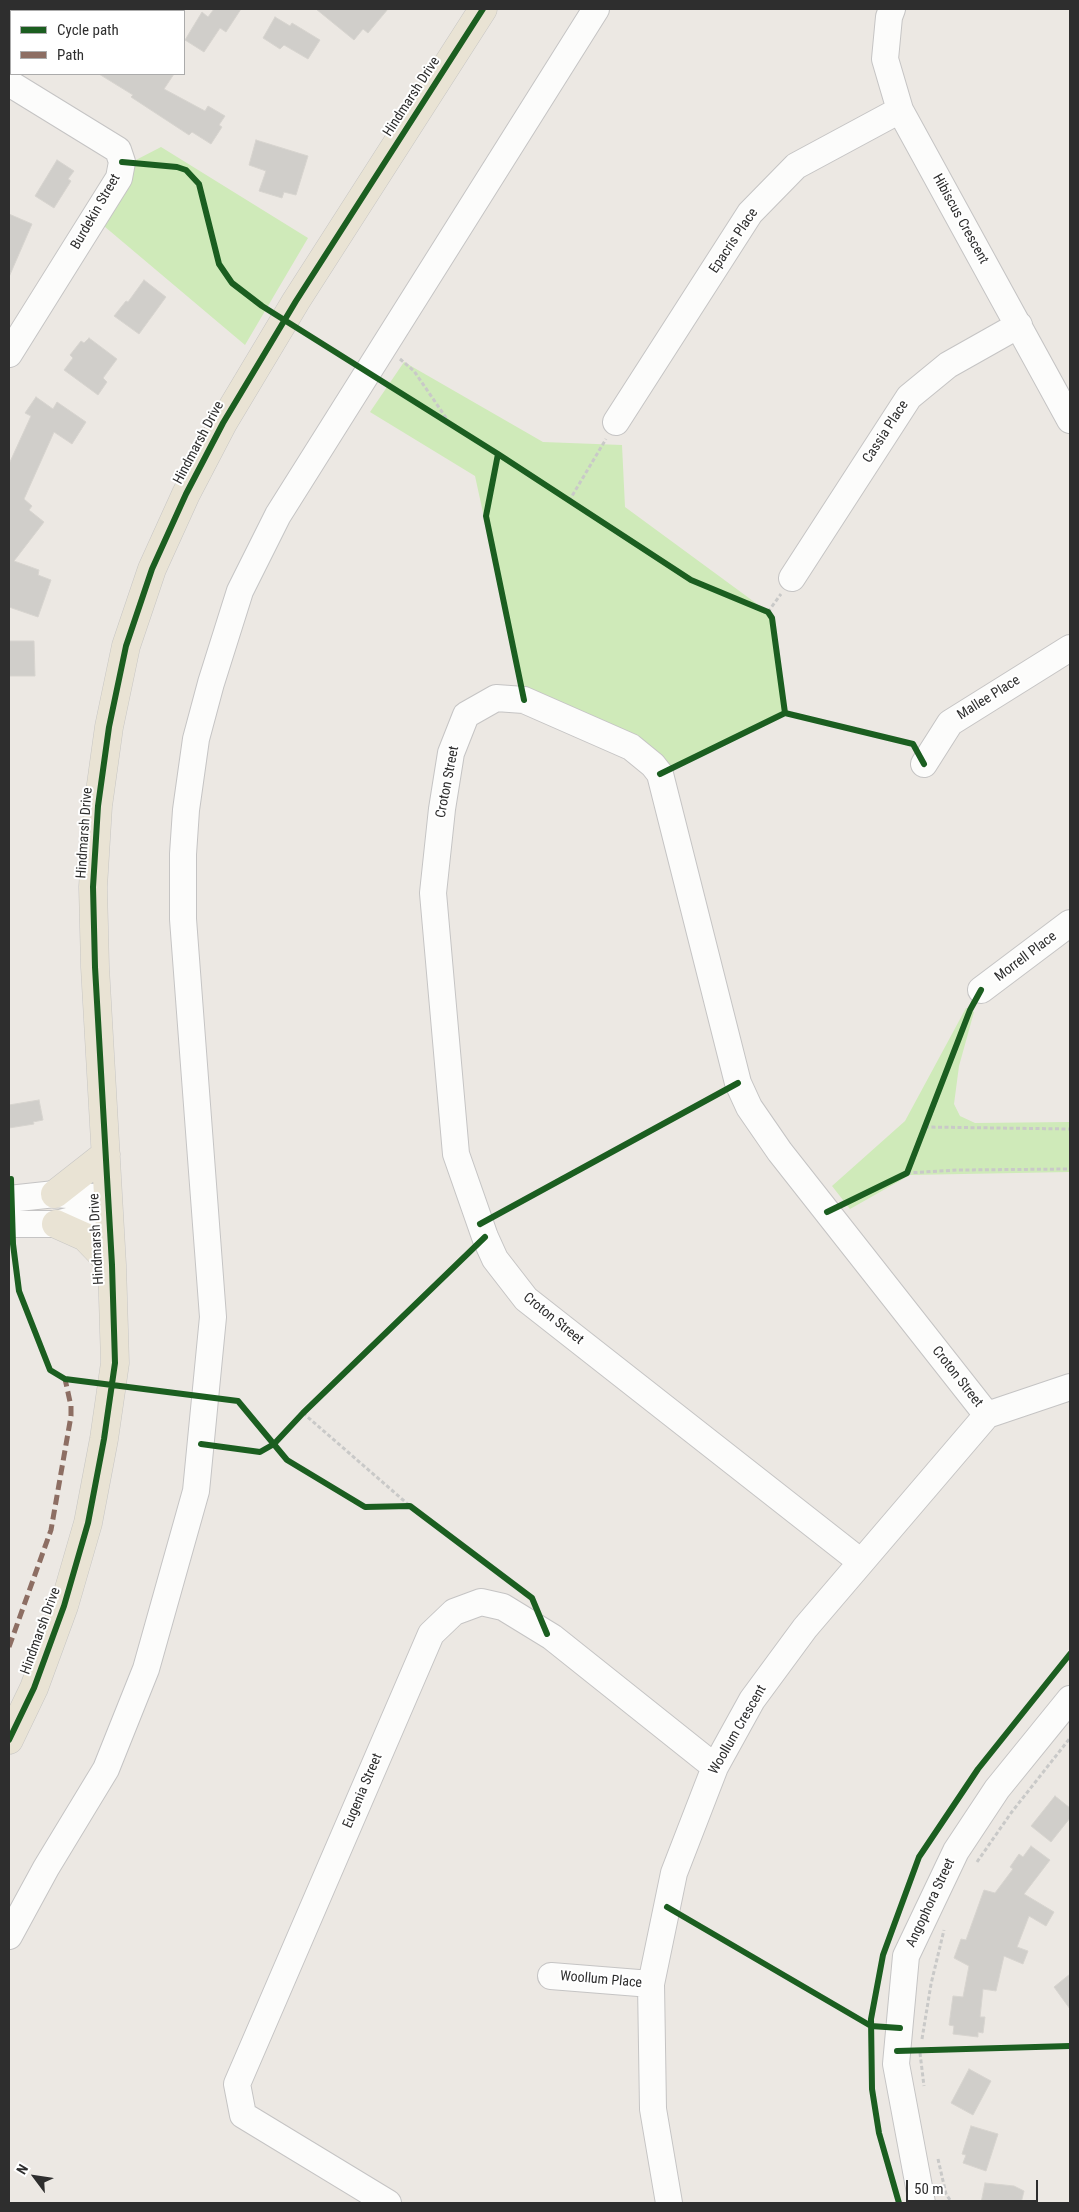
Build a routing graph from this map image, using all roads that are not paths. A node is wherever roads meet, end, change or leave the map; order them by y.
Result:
1 (483, 9) edge
2 (596, 9) edge
3 (892, 9) edge
4 (9, 83) edge
5 (900, 110) junction
6 (1019, 325) junction
7 (9, 354) edge
8 (1070, 420) edge
9 (616, 422) road end
10 (792, 578) dead end
11 (1070, 648) edge
12 (924, 764) dead end
13 (1070, 923) edge
14 (981, 990) dead end
15 (106, 1154) junction
16 (55, 1194) junction
17 (9, 1199) edge
18 (109, 1210) junction
19 (9, 1224) edge
20 (56, 1224) junction
21 (112, 1265) junction
22 (1070, 1387) edge
23 (987, 1415) junction
24 (861, 1562) junction
25 (1070, 1699) edge
26 (9, 1740) edge
27 (715, 1767) junction
28 (9, 1936) edge
29 (550, 1976) dead end
30 (650, 1984) junction
31 (388, 2203) edge
32 (669, 2203) edge
33 (922, 2203) edge

1 - 15 main road, Hindmarsh Drive
2 - 28 street
3 - 5 street, Hibiscus Crescent
4 - 7 street, Burdekin Street
5 - 6 street, Hibiscus Crescent
5 - 9 street, Epacris Place
6 - 8 street, Hibiscus Crescent
6 - 10 street, Cassia Place
11 - 12 street, Mallee Place
13 - 14 street, Morrell Place
15 - 16 main road
15 - 18 main road, Hindmarsh Drive
16 - 17 street
16 - 18 street
18 - 20 street
18 - 21 main road, Hindmarsh Drive
19 - 20 street
20 - 21 main road
21 - 26 main road, Hindmarsh Drive
22 - 23 street
23 - 24 street, Woollum Crescent
23 - 24 street, Croton Street
24 - 27 street, Woollum Crescent
25 - 33 street, Angophora Street
27 - 30 street, Woollum Crescent
27 - 31 street, Eugenia Street
29 - 30 street, Woollum Place
30 - 32 street, Woollum Crescent

